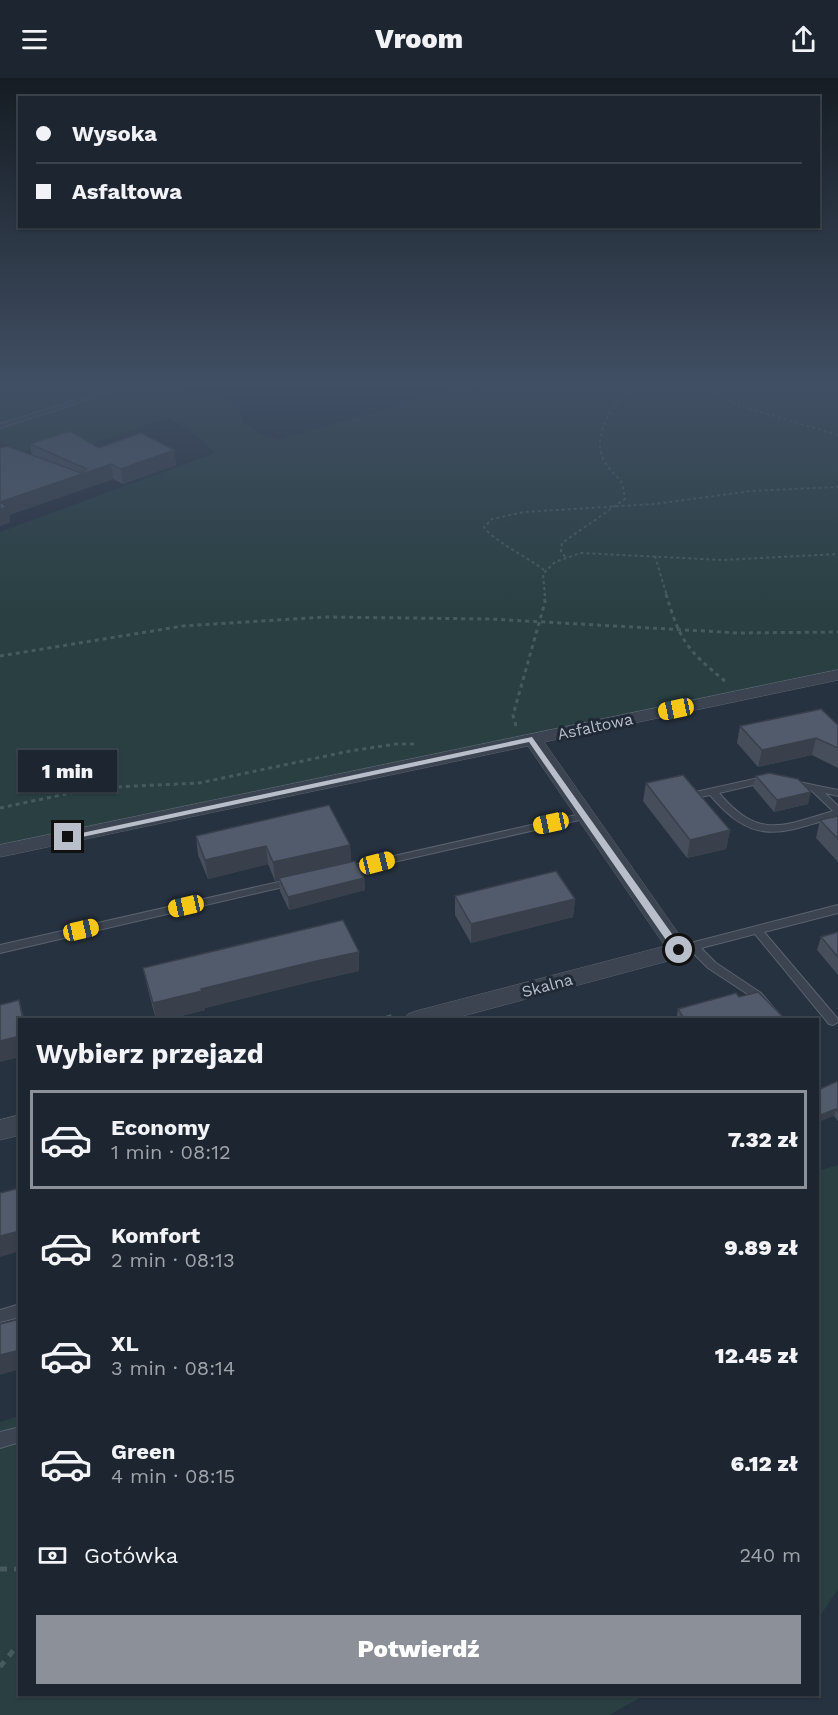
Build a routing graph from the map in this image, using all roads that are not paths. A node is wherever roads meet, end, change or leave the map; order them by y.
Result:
1 (838, 675) edge
2 (524, 735) junction
3 (815, 789) junction
4 (712, 791) junction
5 (838, 793) edge
6 (691, 796) edge
7 (838, 812) edge
8 (585, 816) junction
9 (0, 851) edge
10 (333, 873) edge
11 (300, 880) edge
12 (838, 909) edge
13 (757, 930) junction
14 (686, 948) junction
15 (0, 949) edge
16 (407, 1017) edge
17 (776, 1018) edge
18 (833, 1021) dead end
19 (18, 1126) edge
20 (0, 1130) edge
21 (18, 1311) edge
22 (0, 1316) edge
23 (18, 1435) edge
24 (0, 1440) edge

1 - 2 street, Asfaltowa
2 - 8 street
2 - 9 street, Asfaltowa
3 - 4 lane
3 - 5 lane
3 - 7 lane
4 - 6 lane
4 - 7 lane
8 - 10 lane
8 - 14 street
11 - 15 lane
12 - 13 lane
13 - 14 lane
13 - 18 lane
14 - 16 street, Skalna
14 - 17 lane
19 - 20 street
21 - 22 lane
23 - 24 lane

